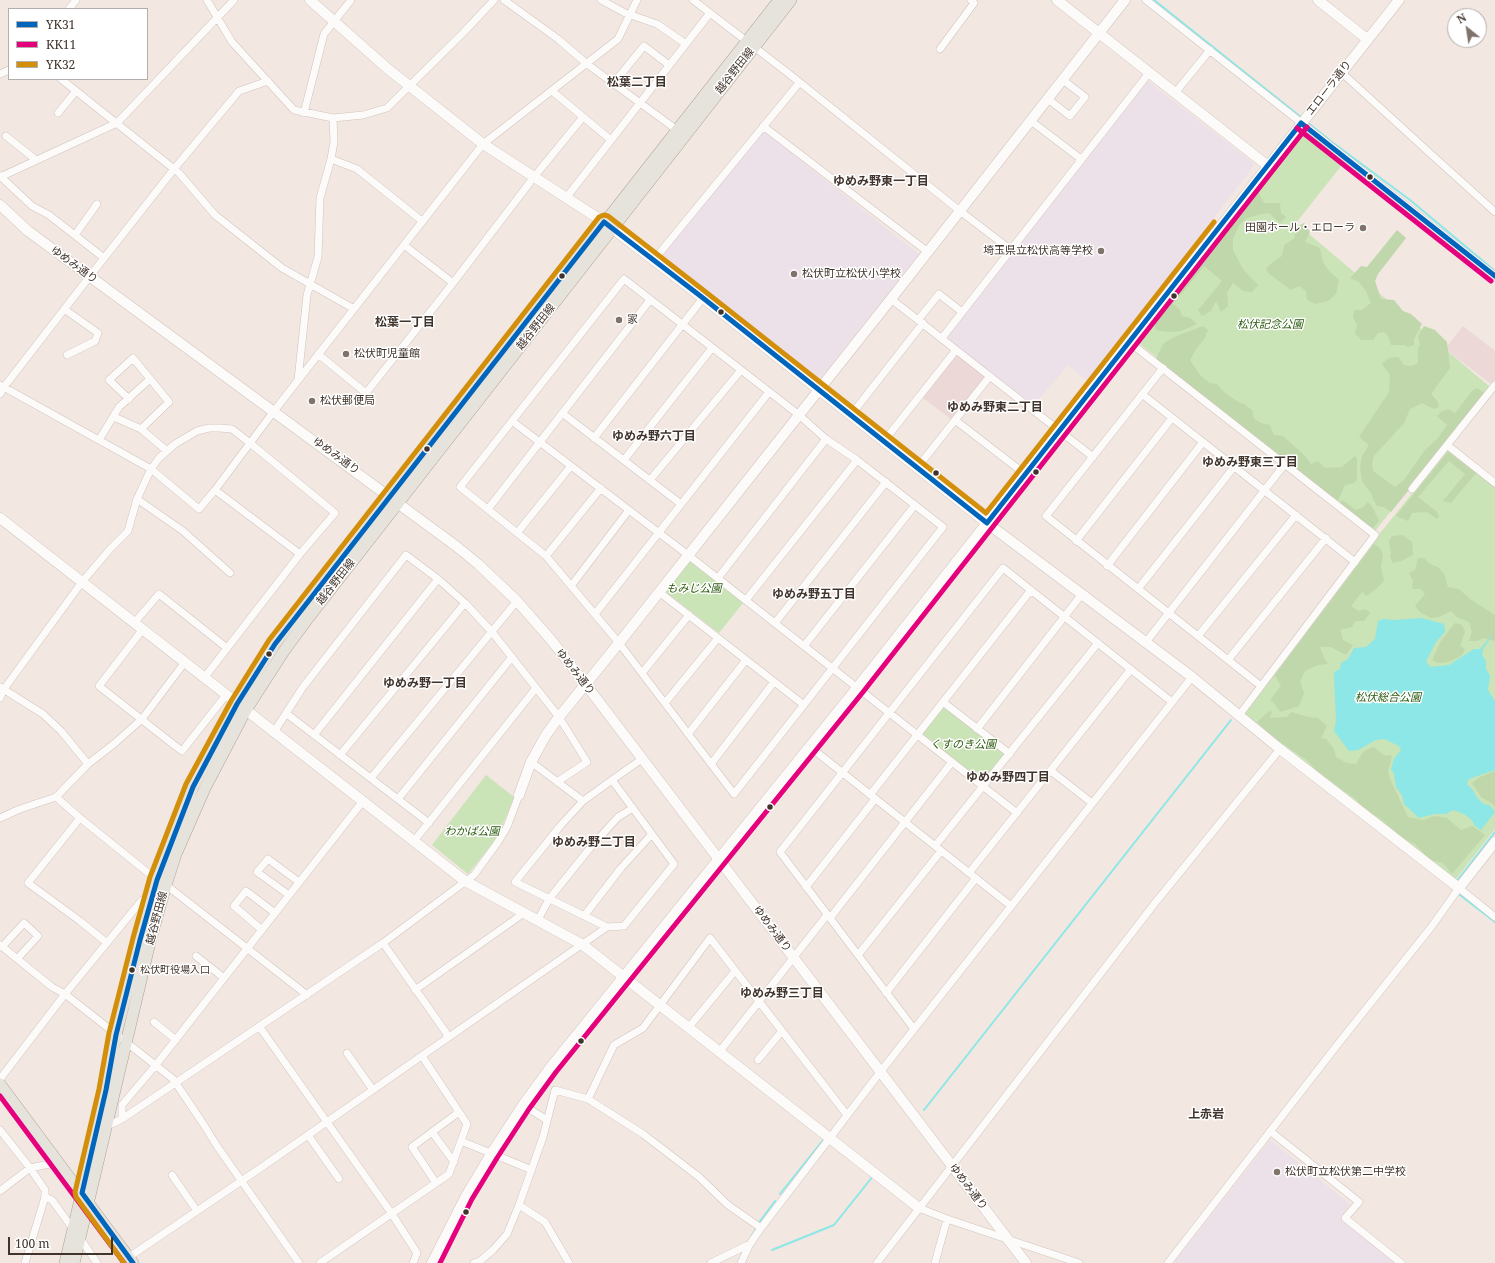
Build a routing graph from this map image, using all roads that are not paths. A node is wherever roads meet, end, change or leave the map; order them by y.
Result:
1 (76, 0) edge
2 (207, 0) edge
3 (234, 0) edge
4 (310, 0) edge
5 (351, 0) edge
6 (494, 0) edge
7 (504, 0) edge
8 (601, 0) edge
9 (637, 0) edge
10 (693, 0) edge
11 (779, 0) edge
12 (791, 0) edge
13 (971, 0) edge
14 (1057, 0) edge
15 (1126, 0) edge
16 (1146, 0) edge
17 (1318, 0) edge
18 (1399, 0) edge
19 (70, 8) edge
20 (710, 13) junction
21 (630, 15) junction
22 (217, 17) junction
23 (333, 22) junction
24 (1099, 34) junction
25 (1367, 39) junction
26 (686, 44) junction
27 (750, 44) junction
28 (940, 49) dead end
29 (1210, 50) junction
30 (587, 64) junction
31 (669, 65) junction
32 (1342, 72) junction
33 (1149, 73) junction
34 (61, 80) edge
35 (1063, 80) junction
36 (268, 81) junction
37 (799, 82) junction
38 (613, 84) junction
39 (410, 86) junction
40 (76, 91) junction
41 (552, 91) junction
42 (1175, 93) junction
43 (1048, 99) junction
44 (640, 103) junction
45 (58, 113) dead end
46 (304, 113) junction
47 (583, 117) junction
48 (333, 118) junction
49 (1031, 121) junction
50 (117, 123) junction
51 (1302, 123) junction
52 (763, 126) junction
53 (677, 130) junction
54 (6, 136) dead end
55 (611, 140) junction
56 (483, 144) junction
57 (331, 159) junction
58 (1081, 159) junction
59 (36, 160) junction
60 (1268, 166) junction
61 (174, 169) junction
62 (0, 176) edge
63 (534, 177) junction
64 (566, 198) junction
65 (97, 204) dead end
66 (0, 205) edge
67 (960, 211) junction
68 (1495, 212) edge
69 (422, 221) junction
70 (608, 226) junction
71 (75, 235) junction
72 (404, 245) junction
73 (1011, 250) junction
74 (928, 252) junction
75 (104, 258) junction
76 (653, 260) junction
77 (90, 276) junction
78 (1495, 276) edge
79 (453, 283) junction
80 (310, 284) junction
81 (703, 298) junction
82 (891, 299) junction
83 (650, 300) junction
84 (64, 308) junction
85 (354, 309) junction
86 (962, 312) junction
87 (920, 322) junction
88 (682, 324) junction
89 (942, 338) junction
90 (1129, 342) junction
91 (712, 348) junction
92 (956, 350) junction
93 (318, 354) junction
94 (67, 355) dead end
95 (1163, 368) junction
96 (742, 370) junction
97 (990, 376) junction
98 (149, 380) junction
99 (298, 380) junction
100 (1495, 385) edge
101 (1, 389) edge
102 (818, 390) junction
103 (769, 392) junction
104 (1142, 394) junction
105 (129, 399) junction
106 (274, 411) junction
107 (562, 413) junction
108 (799, 415) junction
109 (851, 415) junction
110 (114, 417) junction
111 (1172, 418) junction
112 (955, 420) junction
113 (512, 421) junction
114 (141, 429) junction
115 (1059, 430) junction
116 (594, 438) junction
117 (826, 439) junction
118 (99, 440) junction
119 (884, 441) junction
120 (540, 442) junction
121 (1203, 442) junction
122 (250, 443) junction
123 (1447, 445) junction
124 (166, 451) junction
125 (1093, 457) junction
126 (624, 460) junction
127 (857, 460) junction
128 (1285, 464) junction
129 (571, 466) junction
130 (1234, 467) junction
131 (917, 468) junction
132 (151, 469) junction
133 (1025, 474) junction
134 (650, 480) junction
135 (886, 482) junction
136 (1495, 483) edge
137 (600, 488) junction
138 (1412, 489) dead end
139 (215, 490) junction
140 (1265, 491) junction
141 (137, 499) junction
142 (394, 499) junction
143 (681, 504) junction
144 (915, 505) junction
145 (488, 509) junction
146 (629, 510) junction
147 (1296, 515) junction
148 (0, 518) edge
149 (987, 523) junction
150 (517, 533) junction
151 (659, 533) junction
152 (1326, 538) junction
153 (1076, 541) junction
154 (300, 554) junction
155 (688, 555) junction
156 (546, 556) junction
157 (1355, 562) junction
158 (1107, 566) junction
159 (230, 573) dead end
160 (718, 578) junction
161 (438, 579) junction
162 (82, 582) junction
163 (571, 586) junction
164 (1031, 590) junction
165 (1138, 590) junction
166 (659, 592) junction
167 (1082, 594) junction
168 (746, 600) junction
169 (517, 601) junction
170 (465, 603) junction
171 (1169, 613) junction
172 (595, 614) junction
173 (689, 615) junction
174 (1065, 616) junction
175 (775, 623) junction
176 (138, 626) junction
177 (492, 632) junction
178 (1198, 636) junction
179 (718, 638) junction
180 (1146, 642) junction
181 (619, 643) junction
182 (1098, 643) junction
183 (804, 646) junction
184 (227, 648) junction
185 (512, 657) junction
186 (746, 660) junction
187 (1228, 660) junction
188 (185, 662) junction
189 (833, 669) junction
190 (1131, 669) junction
191 (642, 673) junction
192 (1192, 677) junction
193 (204, 678) junction
194 (774, 682) junction
195 (586, 685) junction
196 (1261, 686) junction
197 (2, 688) edge
198 (536, 688) junction
199 (857, 688) junction
200 (226, 695) junction
201 (0, 698) edge
202 (943, 702) junction
203 (1172, 702) junction
204 (665, 703) junction
205 (804, 705) junction
206 (241, 707) junction
207 (889, 713) junction
208 (286, 714) junction
209 (1240, 714) junction
210 (559, 717) junction
211 (142, 719) junction
212 (977, 729) junction
213 (274, 732) junction
214 (314, 734) junction
215 (688, 734) junction
216 (917, 735) junction
217 (810, 747) junction
218 (1279, 751) junction
219 (1010, 754) junction
220 (340, 755) junction
221 (642, 759) junction
222 (531, 762) junction
223 (952, 762) junction
224 (88, 764) junction
225 (711, 764) junction
226 (1051, 771) junction
227 (842, 773) junction
228 (371, 778) junction
229 (612, 780) junction
230 (557, 782) junction
231 (984, 787) junction
232 (56, 796) junction
233 (519, 796) joint
234 (873, 797) junction
235 (398, 799) junction
236 (363, 801) junction
237 (583, 801) junction
238 (1092, 803) junction
239 (633, 808) junction
240 (1017, 813) junction
241 (0, 818) edge
242 (80, 818) junction
243 (429, 823) junction
244 (905, 823) junction
245 (652, 834) junction
246 (414, 841) junction
247 (1495, 842) edge
248 (938, 848) junction
249 (719, 859) junction
250 (969, 874) junction
251 (976, 878) junction
252 (465, 881) junction
253 (162, 882) junction
254 (299, 882) junction
255 (806, 887) junction
256 (1460, 888) junction
257 (289, 895) junction
258 (152, 898) junction
259 (549, 899) junction
260 (1011, 906) junction
261 (275, 913) junction
262 (524, 913) junction
263 (584, 916) junction
264 (829, 917) junction
265 (1495, 917) edge
266 (538, 920) junction
267 (607, 927) junction
268 (262, 930) junction
269 (107, 943) junction
270 (383, 943) junction
271 (582, 945) junction
272 (1, 946) edge
273 (247, 948) junction
274 (858, 955) junction
275 (196, 956) dead end
276 (793, 957) junction
277 (17, 959) junction
278 (735, 971) junction
279 (623, 976) junction
280 (224, 978) junction
281 (415, 990) junction
282 (886, 993) junction
283 (65, 994) junction
284 (306, 995) junction
285 (759, 1001) junction
286 (660, 1004) junction
287 (154, 1022) dead end
288 (259, 1026) junction
289 (689, 1027) junction
290 (914, 1030) junction
291 (782, 1031) junction
292 (116, 1035) junction
293 (176, 1040) junction
294 (446, 1040) junction
295 (126, 1043) junction
296 (720, 1051) junction
297 (347, 1053) dead end
298 (422, 1056) junction
299 (758, 1060) dead end
300 (155, 1066) junction
301 (881, 1071) junction
302 (0, 1079) edge
303 (0, 1084) edge
304 (176, 1084) junction
305 (372, 1090) junction
306 (588, 1099) junction
307 (523, 1105) junction
308 (459, 1112) junction
309 (847, 1115) junction
310 (122, 1119) junction
311 (547, 1120) junction
312 (327, 1122) junction
313 (107, 1126) junction
314 (0, 1130) edge
315 (1270, 1131) junction
316 (432, 1132) junction
317 (308, 1135) junction
318 (830, 1138) junction
319 (461, 1141) junction
320 (491, 1154) junction
321 (59, 1162) junction
322 (454, 1162) junction
323 (952, 1166) junction
324 (30, 1168) junction
325 (532, 1170) junction
326 (172, 1175) dead end
327 (339, 1179) dead end
328 (241, 1181) junction
329 (436, 1183) junction
330 (0, 1191) edge
331 (82, 1193) junction
332 (45, 1197) junction
333 (89, 1203) junction
334 (519, 1205) junction
335 (919, 1208) junction
336 (197, 1211) junction
337 (392, 1214) junction
338 (947, 1219) junction
339 (760, 1228) junction
340 (73, 1229) junction
341 (80, 1238) junction
342 (1007, 1238) junction
343 (750, 1244) junction
344 (131, 1260) edge
345 (25, 1263) edge
346 (65, 1263) edge
347 (74, 1263) edge
348 (97, 1263) edge
349 (299, 1263) edge
350 (320, 1263) edge
351 (413, 1263) edge
352 (432, 1263) edge
353 (474, 1263) edge
354 (569, 1263) edge
355 (711, 1263) edge
356 (741, 1263) edge
357 (877, 1263) edge
358 (935, 1263) edge
359 (1026, 1263) edge
360 (1079, 1263) edge
361 (1168, 1263) edge
362 (1401, 1263) edge

1 - 19 street
2 - 22 street
3 - 22 street
4 - 23 street
5 - 23 street
6 - 39 street
7 - 30 street
8 - 21 street
9 - 21 street
10 - 20 street
11 - 27 main road, 越谷野田線
12 - 27 main road, 越谷野田線
13 - 28 street
14 - 24 street
15 - 24 street
16 - 29 street
17 - 25 street
18 - 25 street, エローラ通り
20 - 26 street
20 - 27 street
21 - 26 street
21 - 30 street
22 - 36 street
22 - 50 street
23 - 39 street
23 - 46 street
24 - 33 street
24 - 35 street
25 - 32 street, エローラ通り
26 - 31 street
27 - 37 street
27 - 53 main road, 越谷野田線
27 - 70 main road, 越谷野田線
29 - 42 street
29 - 51 street
30 - 38 street
30 - 41 street
31 - 38 street
31 - 44 street
32 - 51 street, エローラ通り
32 - 68 street
33 - 42 street
33 - 58 street
34 - 40 street
35 - 43 street
35 - 43 street
36 - 46 street
36 - 61 street
37 - 52 street
37 - 67 street
38 - 44 street
39 - 48 street
39 - 56 street
40 - 45 street
40 - 50 street
41 - 47 street
41 - 56 street
42 - 60 street
43 - 49 street
44 - 53 street
44 - 55 street
46 - 48 street
47 - 55 street
47 - 63 street
48 - 57 street
49 - 58 street
49 - 67 street
50 - 59 street
50 - 61 street
51 - 60 street, エローラ通り
51 - 78 street
52 - 74 street
52 - 76 street
53 - 70 main road, 越谷野田線
54 - 59 street
55 - 64 street
56 - 63 street
56 - 69 street
57 - 69 street
57 - 80 street
58 - 73 street
59 - 62 street
60 - 90 street, エローラ通り
61 - 75 street
61 - 80 street
62 - 71 street
63 - 64 street
63 - 79 street
64 - 70 street
65 - 71 street
66 - 77 street, ゆめみ通り
67 - 73 street
67 - 74 street
69 - 72 street
70 - 76 street
70 - 142 main road, 越谷野田線
71 - 75 street
72 - 79 street
72 - 85 street
73 - 86 street
74 - 82 street
75 - 77 street
76 - 81 street
77 - 84 street
77 - 106 street, ゆめみ通り
79 - 93 street
80 - 85 street
80 - 99 street
81 - 88 street
81 - 102 street
82 - 87 street
82 - 102 street
83 - 88 street
83 - 107 street
83 - 113 street
84 - 94 street
84 - 101 street
85 - 93 street
86 - 87 street
86 - 89 street
87 - 89 street
87 - 109 street
88 - 91 street
88 - 116 street
89 - 92 street
90 - 95 street
90 - 115 street, エローラ通り
91 - 96 street
91 - 126 street
92 - 97 street
92 - 119 street
93 - 99 street
95 - 104 street
95 - 128 street
96 - 103 street
96 - 134 street
97 - 112 street
97 - 115 street
98 - 105 street
98 - 105 street
98 - 114 street
99 - 106 street
100 - 123 street
101 - 118 street
102 - 108 street
102 - 109 street
103 - 108 street
103 - 143 street
104 - 111 street
104 - 125 street
105 - 110 street
106 - 122 street
106 - 142 street, ゆめみ通り
107 - 116 street
107 - 120 street
108 - 117 street
108 - 155 street
109 - 119 street
110 - 114 street
110 - 118 street
111 - 121 street
111 - 153 street
112 - 131 street
112 - 133 street
113 - 120 street
113 - 145 street
114 - 124 street
115 - 125 street
115 - 133 street, エローラ通り
116 - 126 street
117 - 127 street
117 - 160 street
118 - 132 street
119 - 131 street
120 - 129 street
120 - 145 street
121 - 130 street
121 - 158 street
122 - 124 street
122 - 139 street
122 - 154 street
123 - 136 street
123 - 138 street
124 - 132 street
125 - 153 street
126 - 134 street
127 - 135 street
127 - 168 street
128 - 140 street
128 - 157 street
129 - 137 street
129 - 150 street
130 - 140 street
130 - 165 street
131 - 149 street
132 - 139 street
132 - 141 street
133 - 149 street, エローラ通り
134 - 143 street
135 - 144 street
135 - 175 street
137 - 146 street
137 - 156 street
139 - 154 street
140 - 147 street
140 - 171 street
141 - 159 street
141 - 162 street
142 - 169 street, ゆめみ通り
142 - 206 main road, 越谷野田線
143 - 151 street
144 - 183 street
144 - 189 street
145 - 150 street
146 - 151 street
146 - 163 street
147 - 152 street
147 - 178 street
148 - 162 street
149 - 167 street
149 - 199 street, エローラ通り
150 - 156 street
151 - 155 street
151 - 172 street
152 - 157 street
152 - 187 street
153 - 158 street
154 - 184 street
155 - 160 street
155 - 166 street
156 - 163 street
157 - 196 street
158 - 165 street
160 - 168 street
161 - 170 street
161 - 208 street
161 - 214 street
162 - 176 street
162 - 197 street
163 - 172 street
164 - 174 street
164 - 202 street
164 - 207 street
165 - 171 street
166 - 173 street
166 - 181 street
167 - 174 street
167 - 180 street
168 - 175 street
169 - 177 street
169 - 195 street, ゆめみ通り
170 - 177 street
170 - 220 street
171 - 178 street
171 - 180 street
172 - 181 street
173 - 179 street
173 - 191 street
174 - 182 street
174 - 212 street
175 - 183 street
176 - 184 street
176 - 188 street
176 - 211 street
177 - 185 street
177 - 228 street
178 - 187 street
179 - 186 street
179 - 204 street
180 - 192 street
181 - 191 street
181 - 195 street
182 - 190 street
182 - 219 street
183 - 189 street
184 - 193 street
185 - 198 street
185 - 235 street
186 - 194 street
186 - 215 street
187 - 196 street
188 - 193 street
188 - 211 street
189 - 199 street
189 - 205 street
190 - 203 street
190 - 226 street
191 - 204 street
192 - 203 street
192 - 209 street
193 - 200 street
194 - 205 street
194 - 225 street
195 - 210 street
195 - 221 street, ゆめみ通り
196 - 209 street
197 - 201 street
197 - 224 street
198 - 210 street
198 - 243 street
199 - 207 street
199 - 217 street, エローラ通り
200 - 206 street
200 - 211 street
202 - 212 street
202 - 216 street
203 - 238 street
204 - 215 street
205 - 225 street
206 - 213 street
206 - 253 main road, 越谷野田線
207 - 216 street
207 - 227 street
208 - 213 street
208 - 214 street
209 - 218 street
210 - 222 street
210 - 230 street
211 - 224 street
212 - 219 street
213 - 236 street
214 - 220 street
215 - 225 street
216 - 223 street
216 - 234 street
217 - 227 street
217 - 249 street, エローラ通り
218 - 256 street
218 - 323 street
219 - 231 street
220 - 228 street
221 - 229 street
221 - 249 street, ゆめみ通り
222 - 230 street
222 - 233 street
223 - 231 street
223 - 244 street
224 - 232 street
226 - 238 street
226 - 240 street
227 - 234 street
227 - 255 street
228 - 235 street
229 - 237 street
229 - 239 street
230 - 237 street
231 - 240 street
231 - 248 street
232 - 241 street
232 - 242 street
233 - 252 street
234 - 244 street
234 - 255 street
235 - 243 street
236 - 246 street
236 - 254 street
237 - 259 street
238 - 260 street
239 - 245 street
239 - 259 street
240 - 250 street
242 - 253 street
242 - 269 street
243 - 246 street
244 - 248 street
244 - 264 street
245 - 263 street
245 - 267 street
246 - 252 street
247 - 256 street
248 - 250 street
248 - 274 street
249 - 276 street, ゆめみ通り
249 - 279 street, エローラ通り
250 - 251 street
251 - 260 street
251 - 282 street
252 - 262 street
252 - 270 street
253 - 258 main road, 越谷野田線
253 - 273 street
253 - 295 main road, 越谷野田線
254 - 257 street
254 - 257 street
255 - 264 street
256 - 265 street
256 - 315 street
257 - 261 street
258 - 269 street
258 - 292 main road, 越谷野田線
259 - 263 street
259 - 266 street
260 - 290 street
261 - 268 street
261 - 268 street
262 - 266 street
262 - 281 street
263 - 267 street
264 - 274 street
264 - 276 street
266 - 271 street
267 - 271 street
268 - 273 street
269 - 283 street
270 - 281 street
270 - 284 street
271 - 279 street
271 - 294 street
272 - 277 street
272 - 277 street
273 - 280 street
273 - 284 street
274 - 282 street
275 - 280 street
276 - 285 street
276 - 301 street, ゆめみ通り
277 - 283 street
278 - 285 street
278 - 286 street
278 - 289 street
279 - 286 street
279 - 307 street, エローラ通り
280 - 293 street
281 - 294 street
282 - 290 street
283 - 292 street
283 - 302 street
284 - 288 street
285 - 291 street
285 - 296 street
286 - 289 street
286 - 306 street
287 - 293 street
288 - 304 street
288 - 312 street
289 - 296 street
290 - 301 street
291 - 299 street
291 - 309 street
292 - 295 street
292 - 331 main road, 越谷野田線
293 - 300 street
294 - 298 street
295 - 300 street
295 - 313 main road, 越谷野田線
296 - 318 street
297 - 305 street
298 - 305 street
298 - 308 street
300 - 304 street
300 - 310 street
301 - 309 street
301 - 323 street, ゆめみ通り
303 - 321 main road
304 - 310 street
304 - 328 street
305 - 312 street
306 - 311 street
306 - 339 street
307 - 311 street
307 - 320 street, エローラ通り
308 - 316 street
308 - 319 street
309 - 318 street
310 - 313 street
311 - 325 street
312 - 317 street
312 - 337 street
313 - 333 main road, 越谷野田線
314 - 324 street
315 - 361 street
315 - 362 street
316 - 322 street
316 - 329 street
317 - 327 street
317 - 328 street
318 - 335 street
318 - 339 street
319 - 320 street
319 - 322 street
320 - 325 street
320 - 352 street, エローラ通り
321 - 324 street
321 - 331 main road
322 - 329 street
323 - 335 street
323 - 342 street, ゆめみ通り
324 - 330 street
324 - 332 street
325 - 334 street
326 - 336 street
328 - 336 street
328 - 349 street
329 - 337 street
331 - 333 main road
331 - 340 main road, 越谷野田線
332 - 340 street
332 - 345 street
333 - 341 main road, 越谷野田線
333 - 344 main road
334 - 353 street
334 - 354 street
335 - 338 street
335 - 357 street
336 - 344 street
337 - 350 street
337 - 351 street
338 - 342 street
338 - 358 street
339 - 343 street
340 - 346 main road, 越谷野田線
341 - 347 main road, 越谷野田線
341 - 348 street
342 - 359 street, ゆめみ通り
342 - 360 street
343 - 355 street
343 - 356 street

